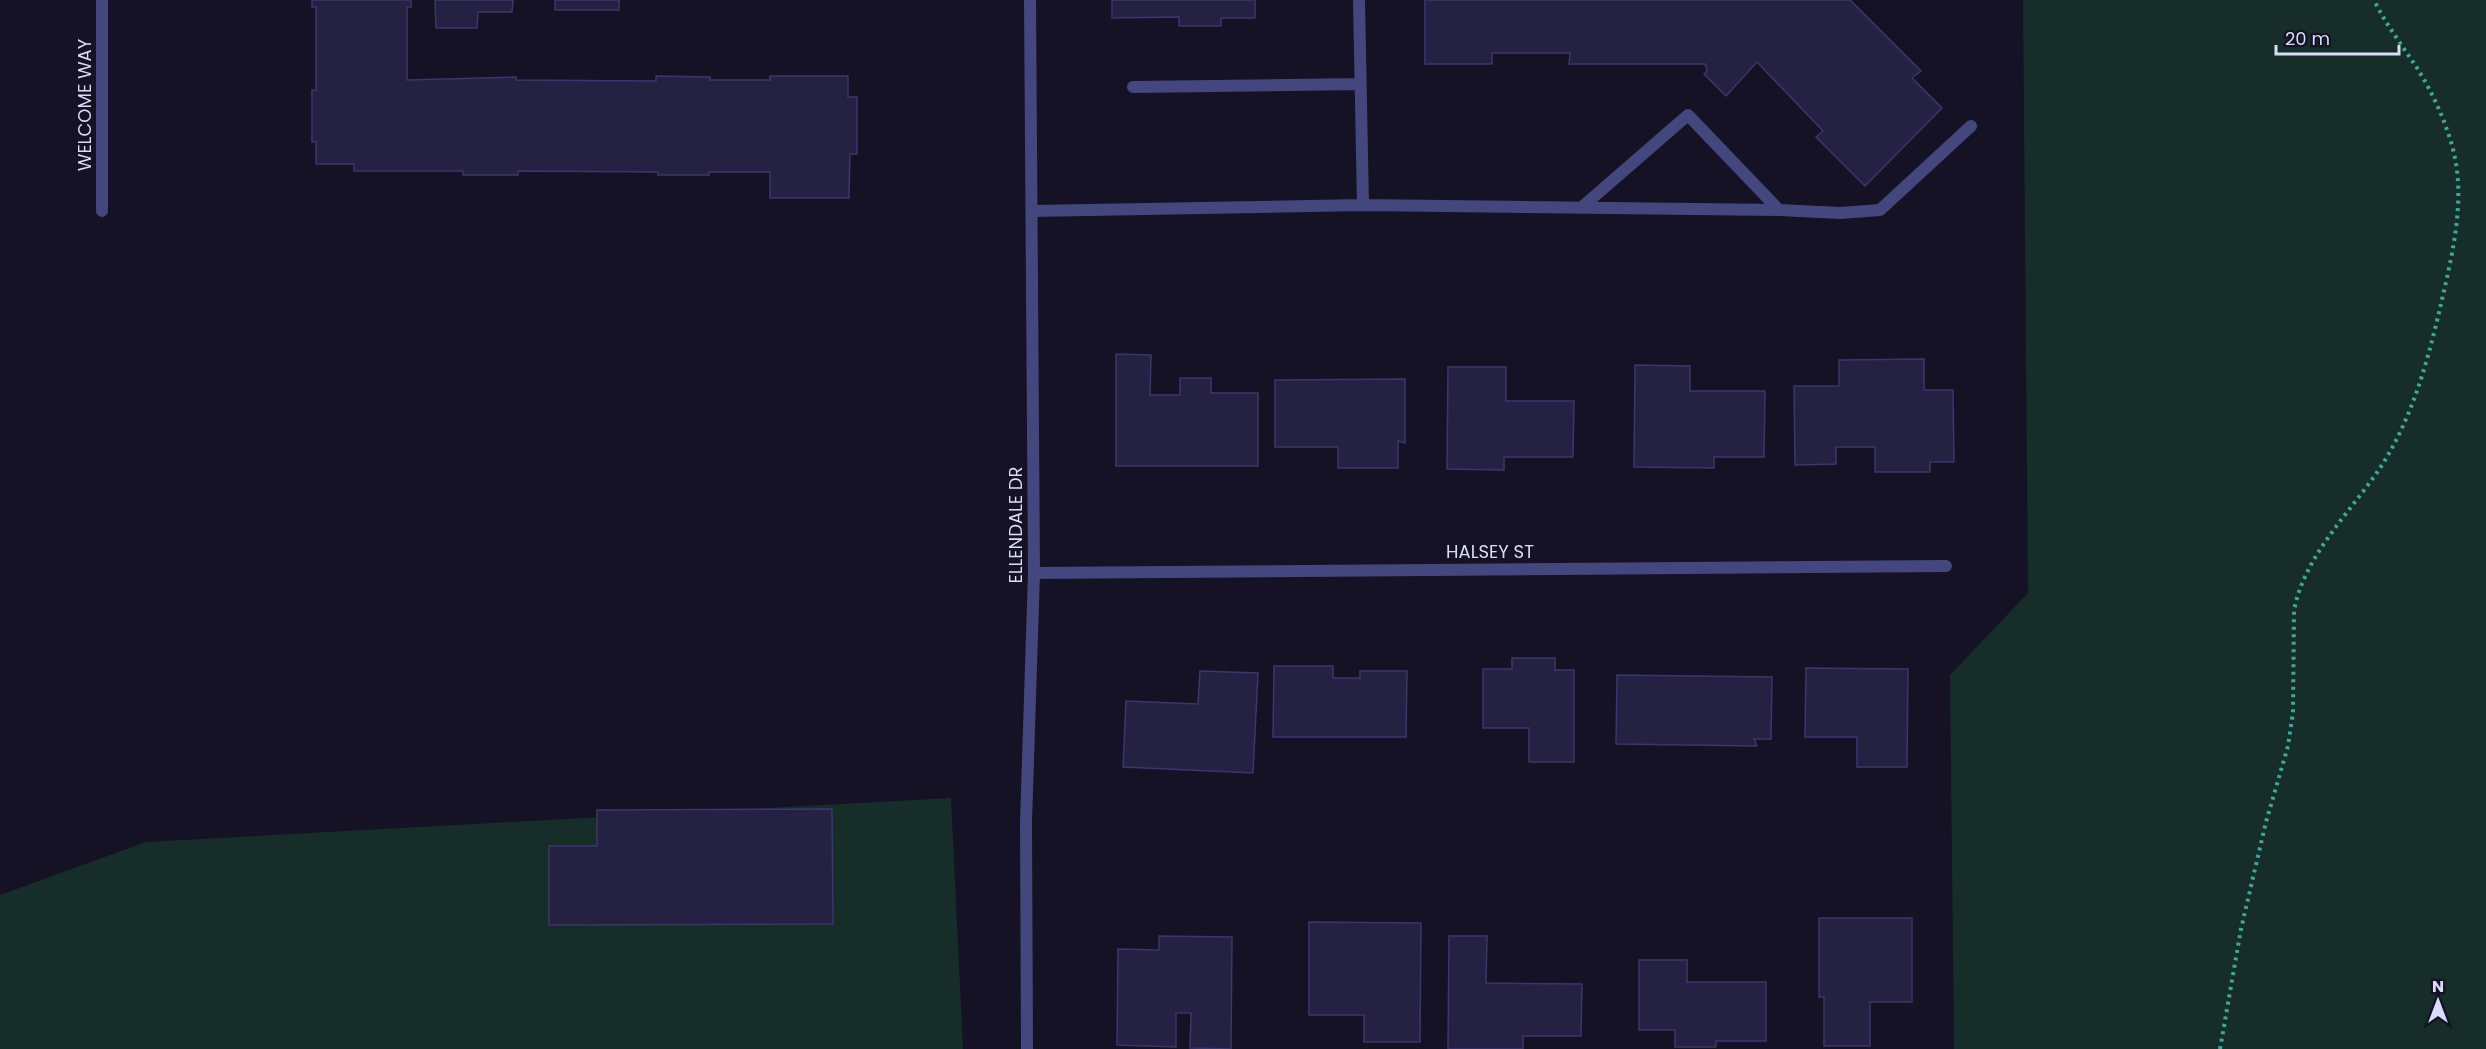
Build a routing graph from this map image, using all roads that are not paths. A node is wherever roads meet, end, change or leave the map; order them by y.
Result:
1 (102, 0) edge
2 (1030, 0) edge
3 (1359, 0) edge
4 (1360, 84) junction
5 (1133, 87) dead end
6 (1971, 126) dead end
7 (1363, 205) junction
8 (1582, 207) junction
9 (1779, 210) junction
10 (102, 211) dead end
11 (1032, 211) junction
12 (1946, 566) dead end
13 (1034, 573) junction
14 (1027, 1049) edge

1 - 10 street, WELCOME WAY
2 - 11 street, ELLENDALE DR
3 - 4 street
4 - 5 street
4 - 7 street
6 - 9 street
7 - 8 street
7 - 11 street
8 - 9 street
8 - 9 street
11 - 13 street, ELLENDALE DR
12 - 13 street, HALSEY ST
13 - 14 street, ELLENDALE DR

